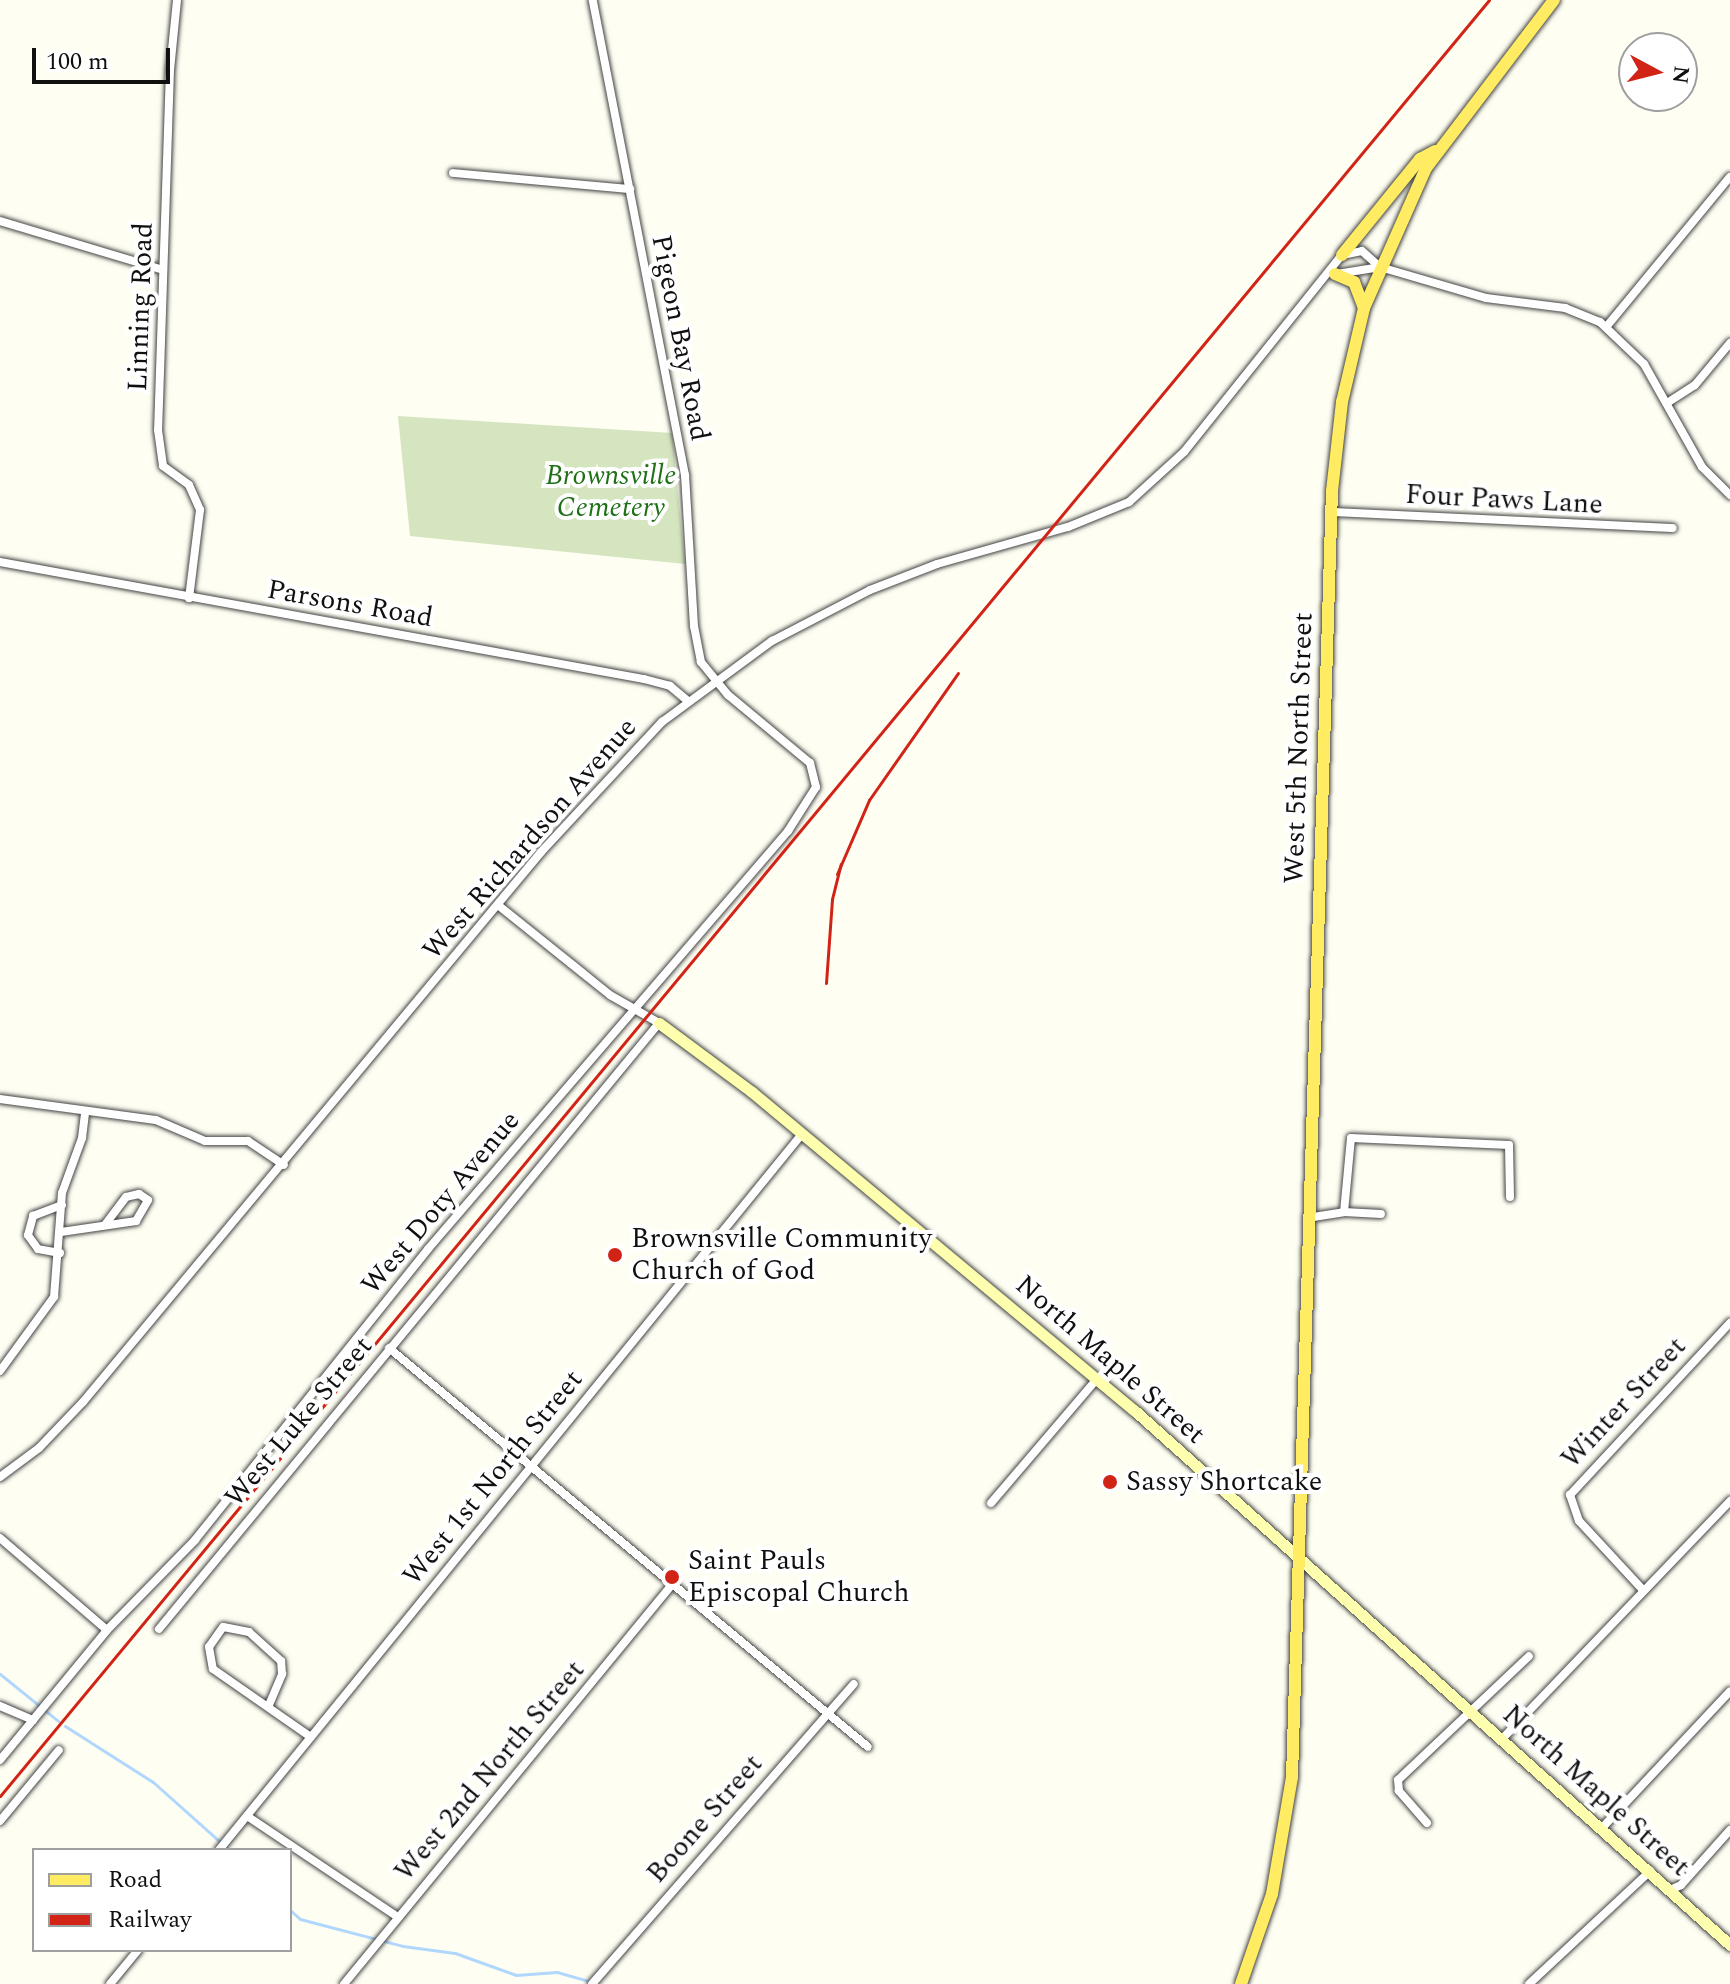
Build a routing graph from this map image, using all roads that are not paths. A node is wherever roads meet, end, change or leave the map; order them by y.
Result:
1 (177, 0) edge
2 (593, 0) edge
3 (1554, 0) edge
4 (1438, 150) junction
5 (453, 173) dead end
6 (1730, 177) edge
7 (630, 189) junction
8 (0, 221) edge
9 (1342, 255) junction
10 (1380, 267) junction
11 (163, 270) junction
12 (1335, 274) junction
13 (1312, 295) junction
14 (1364, 308) junction
15 (1607, 326) junction
16 (1730, 343) edge
17 (1667, 403) junction
18 (1730, 495) edge
19 (1332, 512) junction
20 (1673, 528) dead end
21 (0, 562) edge
22 (189, 598) junction
23 (715, 681) junction
24 (688, 701) junction
25 (498, 905) junction
26 (635, 1011) junction
27 (659, 1023) junction
28 (0, 1099) edge
29 (85, 1113) junction
30 (802, 1134) junction
31 (284, 1165) junction
32 (1510, 1197) dead end
33 (62, 1205) junction
34 (1344, 1212) junction
35 (1381, 1214) dead end
36 (1307, 1218) junction
37 (106, 1224) junction
38 (61, 1232) junction
39 (60, 1253) junction
40 (1730, 1323) edge
41 (389, 1348) junction
42 (0, 1371) edge
43 (1097, 1379) junction
44 (530, 1468) junction
45 (0, 1477) edge
46 (1730, 1501) edge
47 (991, 1503) dead end
48 (0, 1538) edge
49 (1300, 1558) junction
50 (670, 1587) junction
51 (1643, 1590) junction
52 (159, 1629) dead end
53 (107, 1630) junction
54 (1529, 1656) dead end
55 (854, 1684) dead end
56 (1730, 1691) edge
57 (269, 1705) junction
58 (0, 1706) edge
59 (1469, 1710) junction
60 (828, 1714) junction
61 (33, 1720) junction
62 (311, 1737) junction
63 (1502, 1739) junction
64 (868, 1747) dead end
65 (59, 1750) dead end
66 (0, 1760) edge
67 (247, 1816) junction
68 (0, 1821) edge
69 (1427, 1823) dead end
70 (1602, 1828) junction
71 (1730, 1830) edge
72 (221, 1848) edge
73 (1650, 1871) junction
74 (1670, 1890) junction
75 (398, 1917) junction
76 (1730, 1945) edge
77 (136, 1952) edge
78 (594, 1981) edge
79 (110, 1984) edge
80 (344, 1984) edge
81 (1241, 1984) edge
82 (1529, 1984) edge

1 - 11 street, Linning Road
2 - 7 street, Pigeon Bay Road
3 - 4 main road, West 5th North Street
4 - 9 main road
4 - 10 main road, West 5th North Street
5 - 7 street
6 - 15 street
7 - 23 street, Pigeon Bay Road
8 - 11 street
9 - 10 street
9 - 13 street, West Richardson Avenue
10 - 12 street
10 - 14 main road, West 5th North Street
10 - 15 street
11 - 22 street, Linning Road
12 - 13 street, West Richardson Avenue
12 - 14 main road
13 - 23 street, West Richardson Avenue
14 - 19 main road, West 5th North Street
15 - 17 street
16 - 17 street
17 - 18 street
19 - 20 street, Four Paws Lane
19 - 36 main road, West 5th North Street
21 - 22 street, Parsons Road
22 - 24 street, Parsons Road
23 - 24 street, West Richardson Avenue
23 - 26 street, West Doty Avenue
24 - 25 street, West Richardson Avenue
25 - 26 street
25 - 31 street, West Richardson Avenue
26 - 27 street
26 - 53 street, West Doty Avenue
27 - 30 street, North Maple Street
27 - 41 street, West Luke Street
28 - 29 street
29 - 31 street
29 - 33 street
30 - 43 street, North Maple Street
30 - 44 street, West 1st North Street
31 - 45 street, West Richardson Avenue
32 - 34 street
33 - 38 street
33 - 39 street
34 - 35 street
34 - 36 street
36 - 49 main road, West 5th North Street
37 - 37 street
37 - 38 street
38 - 39 street
39 - 42 street
40 - 51 street, Winter Street
41 - 44 street
41 - 52 street, West Luke Street
43 - 47 street
43 - 49 street, North Maple Street
44 - 50 street
44 - 62 street, West 1st North Street
46 - 51 street
48 - 53 street
49 - 59 street, North Maple Street
49 - 81 main road, West 5th North Street
50 - 60 street
50 - 75 street, West 2nd North Street
51 - 63 street
53 - 61 street, West Doty Avenue
54 - 59 street
55 - 60 street, Boone Street
56 - 70 street
57 - 57 street
57 - 62 street
58 - 61 street
59 - 63 street, North Maple Street
59 - 69 street
60 - 64 street
60 - 78 street, Boone Street
61 - 66 street, West Doty Avenue
62 - 67 street, West 1st North Street
63 - 70 street, North Maple Street
65 - 68 street
67 - 72 street, West 1st North Street
67 - 75 street
70 - 73 street, North Maple Street
71 - 74 street
73 - 74 street, North Maple Street
73 - 82 street
74 - 76 street, North Maple Street
75 - 80 street, West 2nd North Street
77 - 79 street

